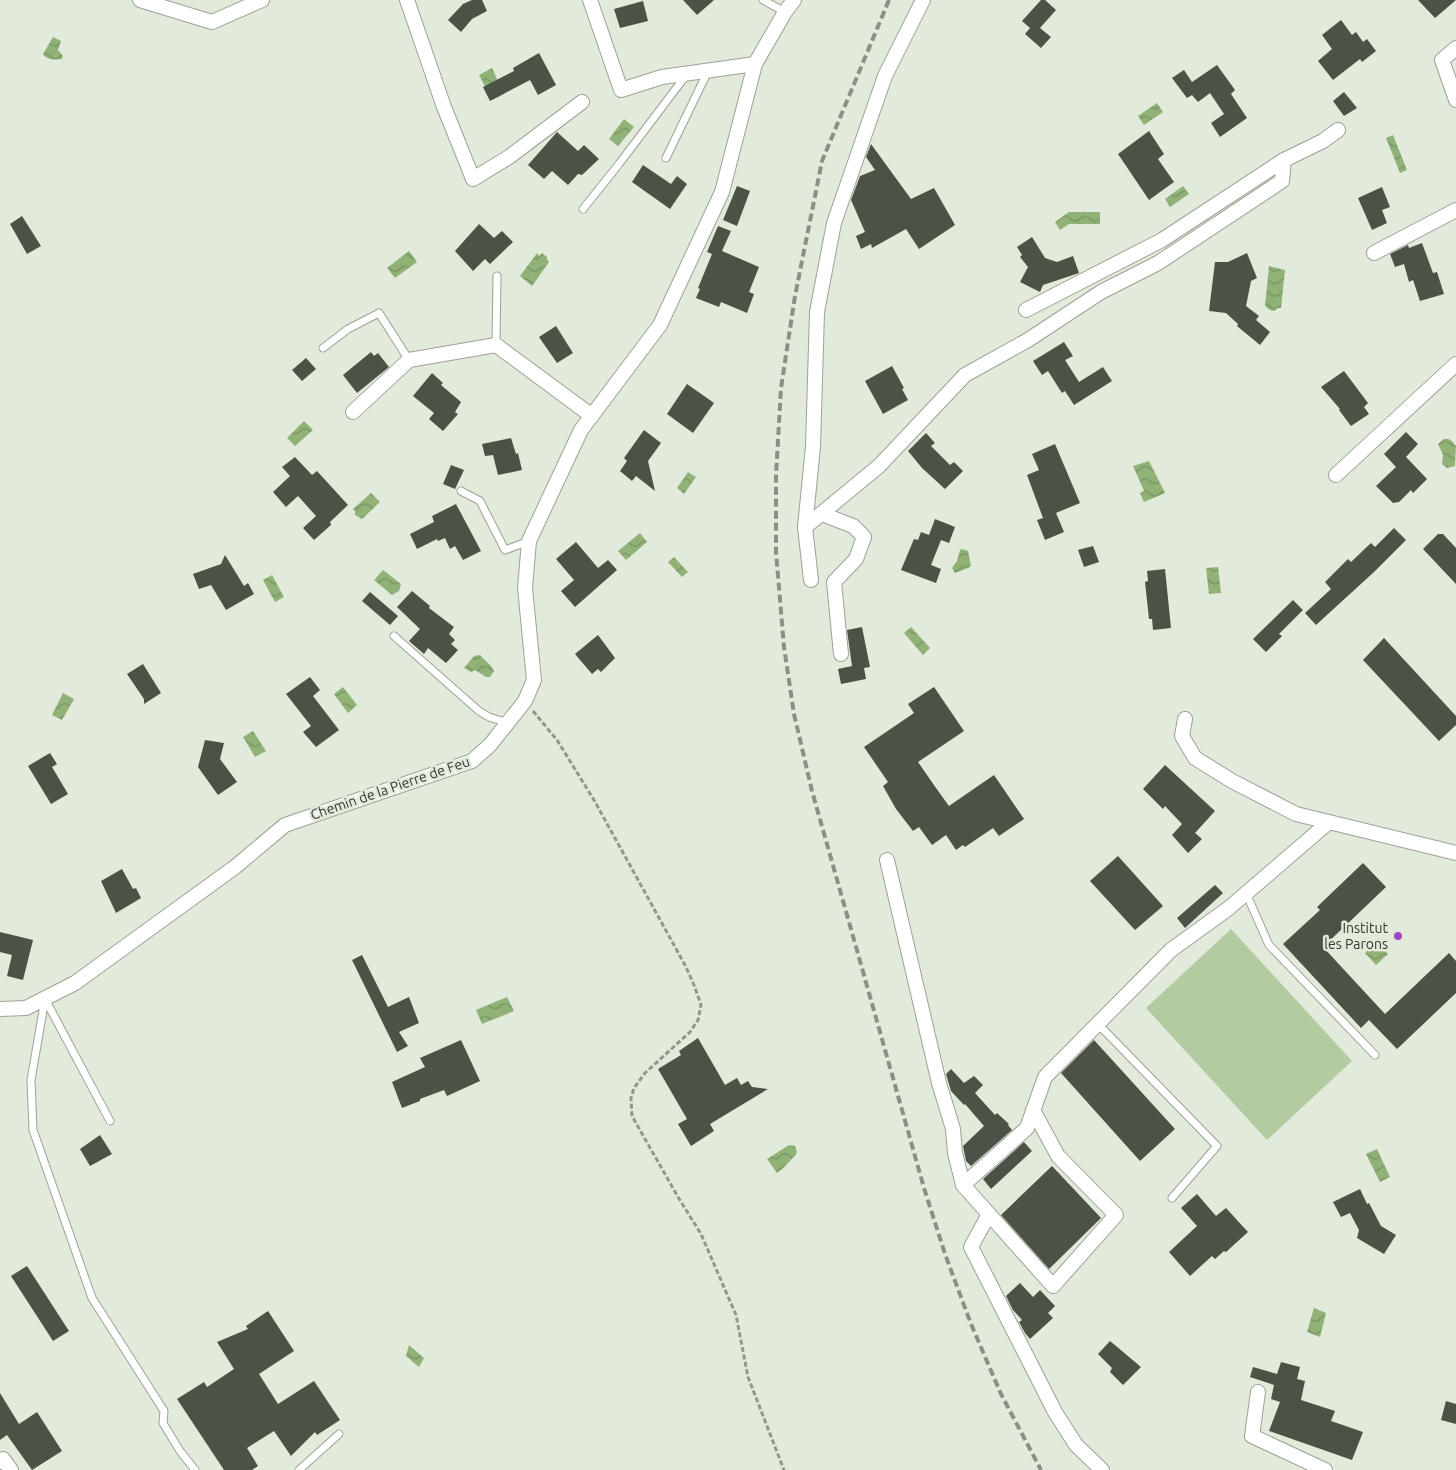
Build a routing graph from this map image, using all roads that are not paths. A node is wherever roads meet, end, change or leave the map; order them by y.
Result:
1 (140, 0) edge
2 (262, 0) edge
3 (407, 0) edge
4 (590, 0) edge
5 (763, 0) edge
6 (794, 0) edge
7 (923, 0) edge
8 (785, 12) junction
9 (1456, 48) edge
10 (755, 64) junction
11 (708, 71) junction
12 (688, 74) junction
13 (1456, 100) edge
14 (582, 102) dead end
15 (1338, 130) dead end
16 (666, 158) dead end
17 (1284, 160) junction
18 (583, 209) dead end
19 (1456, 210) edge
20 (1374, 253) dead end
21 (497, 276) dead end
22 (1026, 310) dead end
23 (496, 345) junction
24 (323, 348) dead end
25 (409, 360) junction
26 (1456, 364) edge
27 (353, 412) dead end
28 (592, 416) junction
29 (1336, 475) dead end
30 (461, 491) dead end
31 (822, 514) junction
32 (805, 527) junction
33 (529, 541) junction
34 (811, 580) dead end
35 (394, 636) dead end
36 (841, 654) dead end
37 (1185, 719) dead end
38 (508, 722) junction
39 (1329, 822) junction
40 (1456, 853) edge
41 (887, 860) dead end
42 (1246, 893) junction
43 (45, 998) junction
44 (0, 1009) edge
45 (1098, 1024) junction
46 (1375, 1055) dead end
47 (1034, 1110) junction
48 (110, 1121) dead end
49 (963, 1185) junction
50 (1172, 1198) dead end
51 (989, 1214) junction
52 (1258, 1392) dead end
53 (339, 1434) dead end
54 (0, 1462) edge
55 (11, 1470) edge
56 (195, 1470) edge
57 (300, 1470) edge
58 (1102, 1470) edge
59 (1325, 1470) edge

1 - 2 street
3 - 14 street
4 - 12 street
5 - 8 lane
6 - 8 street, Chemin de la Pierre de Feu
7 - 32 street
8 - 10 street, Chemin de la Pierre de Feu
9 - 13 street
10 - 11 street
10 - 28 street, Chemin de la Pierre de Feu
11 - 12 street
11 - 16 lane
12 - 18 lane
15 - 17 street
17 - 22 street
17 - 31 street
19 - 20 street
21 - 23 lane
23 - 25 street
23 - 28 street
24 - 25 lane
25 - 27 street
26 - 29 street
28 - 33 street, Chemin de la Pierre de Feu
30 - 33 lane
31 - 32 street
31 - 36 street
32 - 34 street
33 - 38 street, Chemin de la Pierre de Feu
35 - 38 lane
37 - 39 street
38 - 43 street, Chemin de la Pierre de Feu
39 - 40 street
39 - 42 street
41 - 49 street
42 - 45 street
42 - 46 lane
43 - 44 street, Chemin de la Pierre de Feu
43 - 48 lane
43 - 56 lane
45 - 47 street
45 - 50 lane
47 - 49 street
47 - 51 street
49 - 51 street
51 - 58 street
52 - 59 street
53 - 57 lane
54 - 55 street

